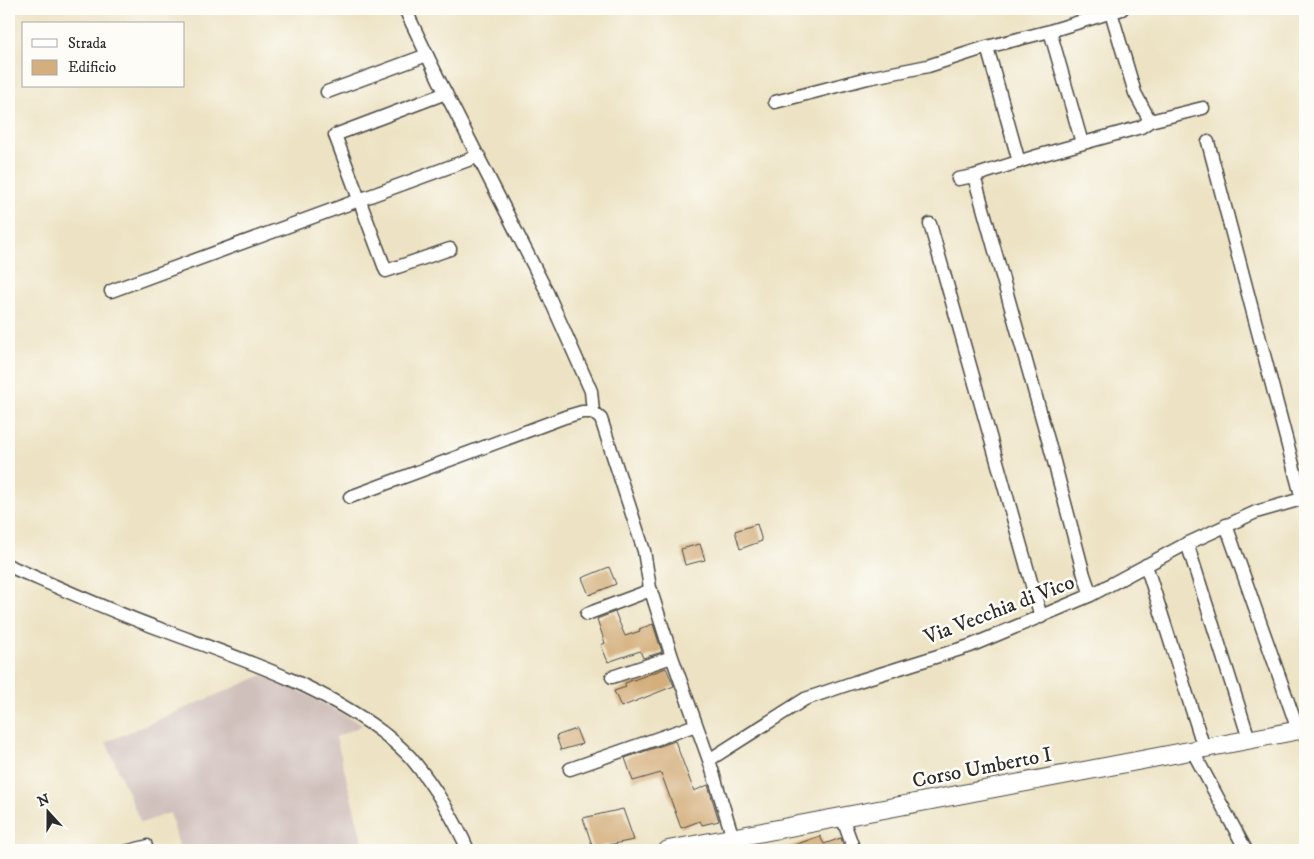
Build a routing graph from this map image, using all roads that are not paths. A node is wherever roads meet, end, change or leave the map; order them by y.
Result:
1 (405, 9) edge
2 (1116, 10) edge
3 (1050, 31) junction
4 (986, 47) junction
5 (427, 55) junction
6 (326, 92) dead end
7 (446, 93) junction
8 (775, 102) dead end
9 (1203, 108) dead end
10 (1150, 121) junction
11 (1208, 142) dead end
12 (1082, 143) junction
13 (479, 156) junction
14 (1020, 162) junction
15 (974, 176) junction
16 (958, 180) dead end
17 (359, 200) junction
18 (930, 224) dead end
19 (450, 249) dead end
20 (112, 290) dead end
21 (593, 412) junction
22 (350, 497) dead end
23 (1303, 498) edge
24 (1226, 526) junction
25 (1187, 543) junction
26 (1146, 565) junction
27 (9, 566) edge
28 (651, 590) junction
29 (1091, 595) junction
30 (587, 614) dead end
31 (1041, 617) junction
32 (672, 657) junction
33 (612, 677) dead end
34 (696, 725) junction
35 (1301, 729) edge
36 (1249, 740) junction
37 (1198, 749) junction
38 (709, 760) junction
39 (570, 769) dead end
40 (842, 817) junction
41 (733, 838) junction
42 (121, 850) edge
43 (150, 850) edge
44 (468, 850) edge
45 (668, 850) edge
46 (854, 850) edge
47 (1246, 850) edge

1 - 5 street
2 - 3 street
2 - 10 street
3 - 4 street
3 - 12 street
4 - 8 street
4 - 14 street
5 - 6 street
5 - 7 street
7 - 13 street
7 - 17 street
9 - 10 street
10 - 12 street
11 - 23 street
12 - 14 street
13 - 17 street
13 - 21 street
14 - 15 street
15 - 16 street
15 - 29 street
17 - 19 street
17 - 20 street
18 - 31 street
21 - 22 street
21 - 28 street
23 - 24 street, Via Vecchia di Vico
24 - 25 street, Via Vecchia di Vico
24 - 35 street
25 - 26 street, Via Vecchia di Vico
25 - 36 street
26 - 29 street, Via Vecchia di Vico
26 - 37 street
27 - 44 street
28 - 30 street
28 - 32 street
29 - 31 street, Via Vecchia di Vico
31 - 38 street, Via Vecchia di Vico
32 - 33 street
32 - 34 street
34 - 38 street
34 - 39 street
35 - 36 main road, Corso Umberto I
36 - 37 main road, Corso Umberto I
37 - 40 main road, Corso Umberto I
37 - 47 street
38 - 41 street
40 - 41 main road, Corso Umberto I
40 - 46 street
41 - 45 main road, Corso Umberto I
42 - 43 lane

